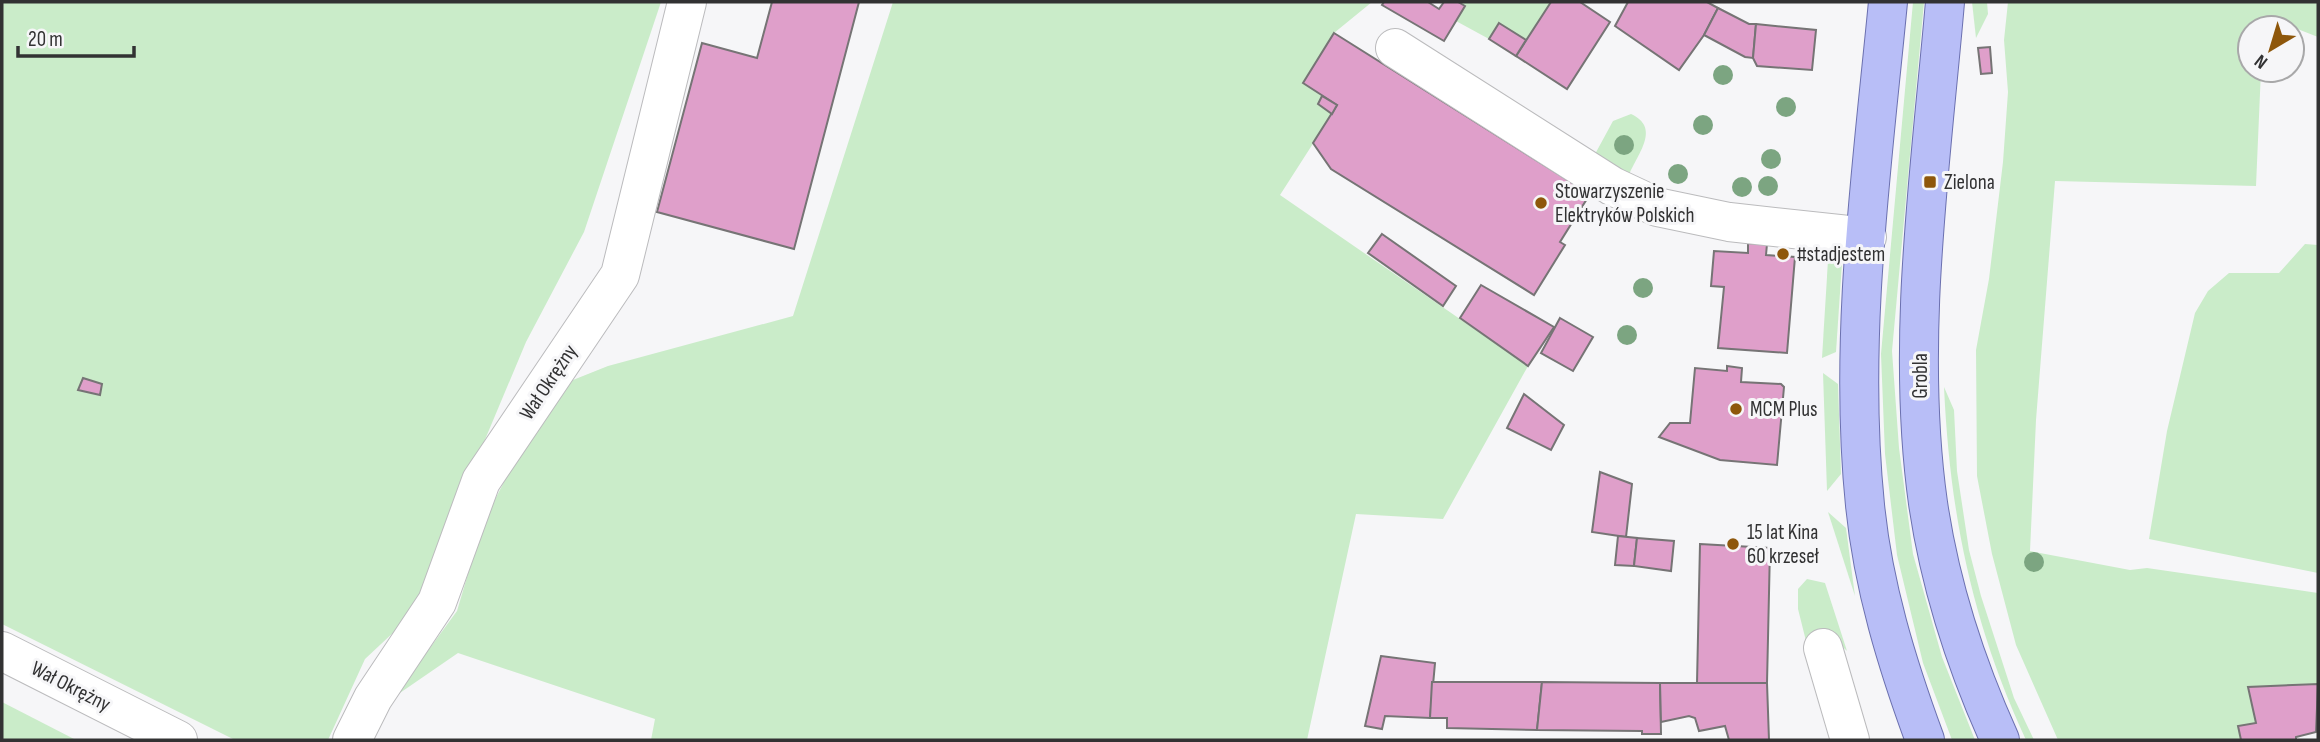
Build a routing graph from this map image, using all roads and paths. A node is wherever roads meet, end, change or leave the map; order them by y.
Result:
1 (687, 2) edge
2 (1888, 2) edge
3 (1945, 2) edge
4 (1395, 48) dead end
5 (1867, 237) junction
6 (1823, 648) dead end
7 (2, 651) edge
8 (177, 740) edge
9 (352, 740) edge
10 (1850, 740) edge
11 (1926, 740) edge
12 (2000, 740) edge

1 - 9 street, Wał Okrężny
2 - 5 main road
3 - 12 main road, Grobla
4 - 5 street
5 - 11 main road
6 - 10 street
7 - 8 street, Wał Okrężny

